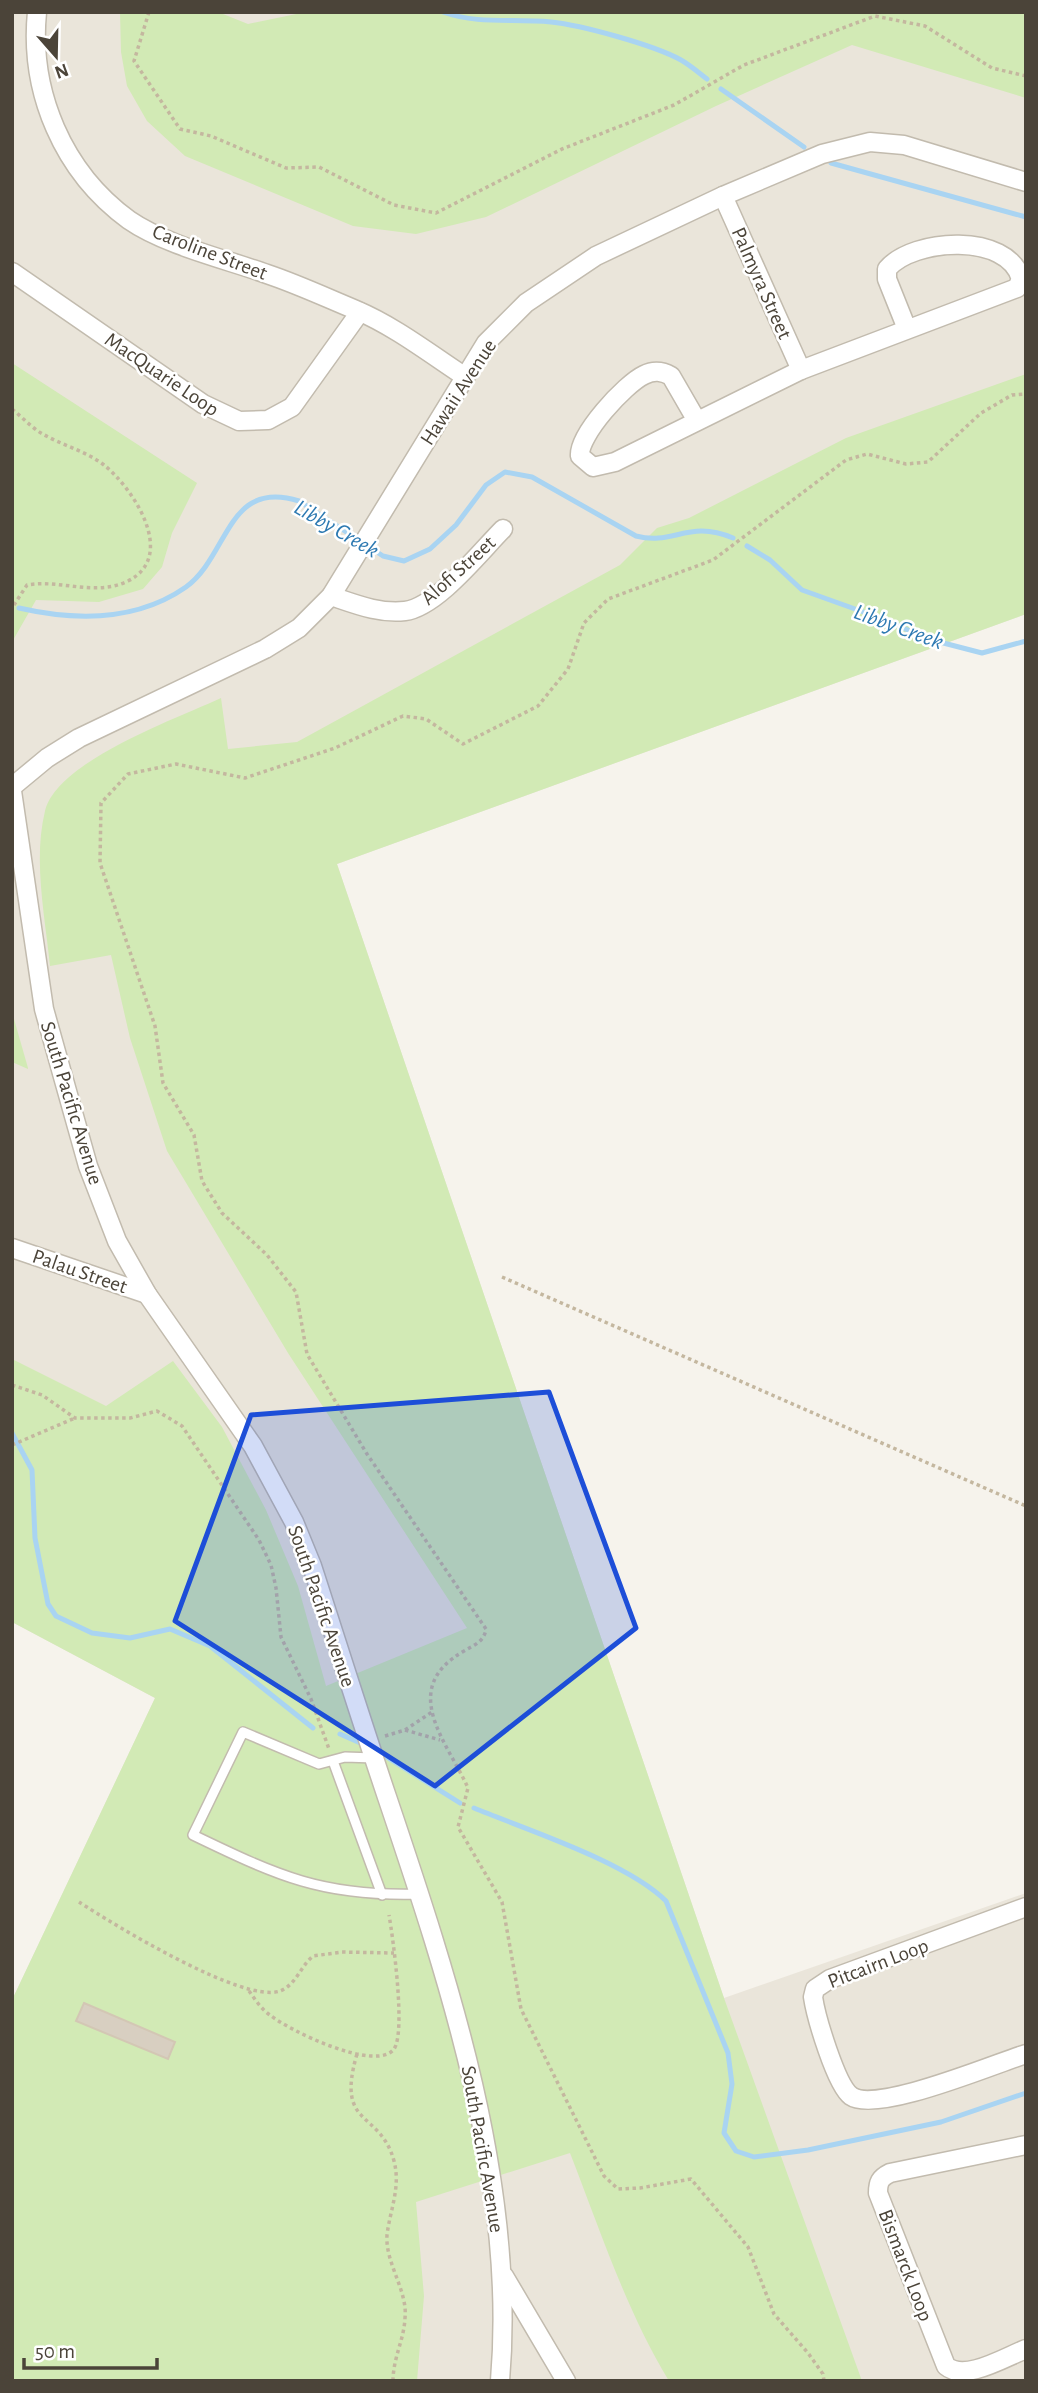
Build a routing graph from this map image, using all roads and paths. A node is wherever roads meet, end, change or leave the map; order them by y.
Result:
1 (37, 12) edge
2 (149, 12) edge
3 (1026, 76) edge
4 (1026, 182) edge
5 (723, 196) junction
6 (12, 272) edge
7 (360, 312) junction
8 (906, 329) junction
9 (801, 370) junction
10 (464, 376) junction
11 (1026, 394) edge
12 (12, 409) edge
13 (697, 421) junction
14 (503, 529) dead end
15 (331, 596) junction
16 (12, 608) edge
17 (12, 789) edge
18 (12, 1248) edge
19 (502, 1278) dead end
20 (147, 1294) junction
21 (12, 1385) edge
22 (75, 1418) junction
23 (12, 1445) edge
24 (1026, 1506) edge
25 (432, 1712) junction
26 (440, 1740) junction
27 (372, 1751) junction
28 (333, 1760) junction
29 (420, 1894) junction
30 (382, 1895) junction
31 (79, 1902) dead end
32 (1026, 1907) edge
33 (388, 1915) dead end
34 (394, 1953) junction
35 (249, 1991) junction
36 (357, 2054) junction
37 (1026, 2054) edge
38 (1026, 2146) edge
39 (504, 2276) junction
40 (1026, 2349) edge
41 (393, 2381) edge
42 (500, 2381) edge
43 (566, 2381) edge
44 (824, 2381) edge

1 - 7 street, Caroline Street
2 - 3 path
4 - 5 street, Hawaii Avenue
5 - 9 street, Palmyra Street
5 - 10 street, Hawaii Avenue
6 - 7 street, MacQuarie Loop
7 - 10 street, Caroline Street
8 - 8 street
8 - 9 street
9 - 13 street
10 - 15 street, Hawaii Avenue
11 - 25 path
12 - 16 path
13 - 13 street
14 - 15 street, Alofi Street
15 - 17 street, Hawaii Avenue
17 - 20 street, South Pacific Avenue
18 - 20 street, Palau Street
19 - 24 path
20 - 27 street, South Pacific Avenue
21 - 22 path
22 - 23 path
22 - 28 path
25 - 26 path
25 - 26 path
26 - 44 path
27 - 28 lane
27 - 29 street, South Pacific Avenue
28 - 30 lane
28 - 30 lane
29 - 30 lane
29 - 39 street, South Pacific Avenue
31 - 35 path
32 - 37 street, Pitcairn Loop
33 - 34 path
34 - 35 path
34 - 36 path
35 - 36 path
36 - 41 path
38 - 40 street, Bismarck Loop
39 - 42 street, South Pacific Avenue
39 - 43 street

